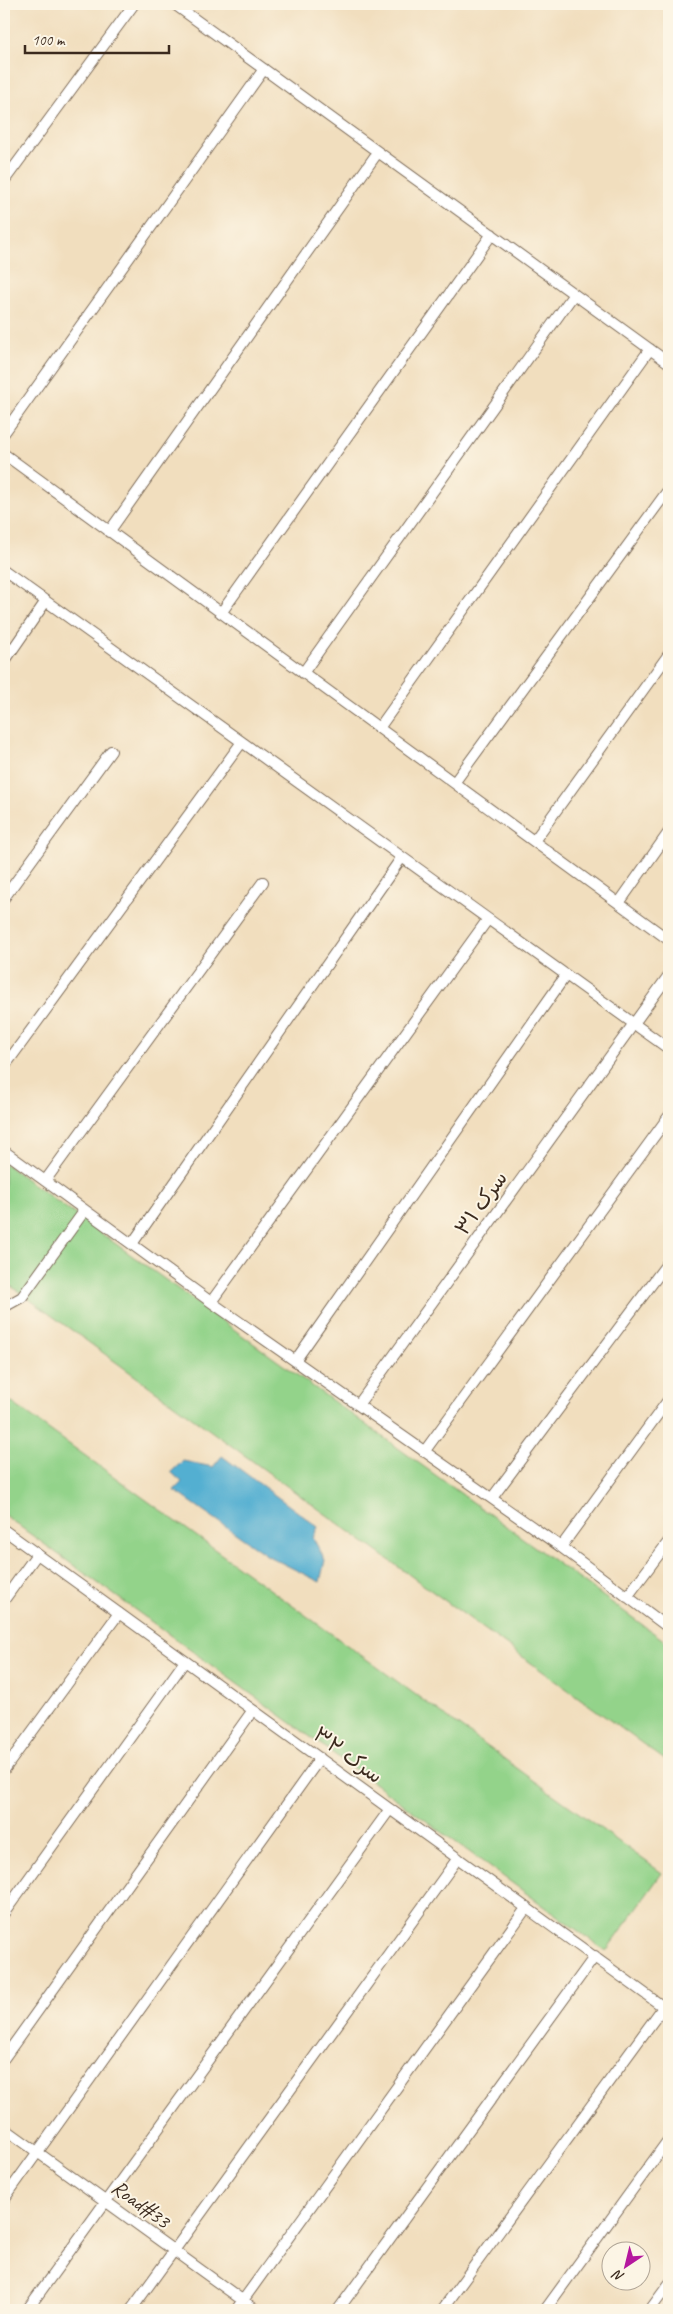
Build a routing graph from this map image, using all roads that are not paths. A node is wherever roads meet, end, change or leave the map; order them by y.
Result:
1 (134, 4) edge
2 (174, 4) edge
3 (264, 69) junction
4 (378, 152) junction
5 (4, 181) edge
6 (492, 234) junction
7 (574, 294) junction
8 (650, 349) junction
9 (668, 358) edge
10 (4, 433) edge
11 (4, 454) edge
12 (669, 489) edge
13 (109, 532) junction
14 (4, 571) edge
15 (46, 602) junction
16 (221, 613) junction
17 (669, 654) edge
18 (4, 662) edge
19 (303, 672) junction
20 (379, 728) junction
21 (242, 742) junction
22 (111, 751) dead end
23 (454, 783) junction
24 (669, 832) edge
25 (534, 842) junction
26 (402, 857) junction
27 (263, 882) dead end
28 (4, 898) edge
29 (619, 904) junction
30 (488, 919) junction
31 (669, 940) edge
32 (566, 975) junction
33 (669, 975) edge
34 (634, 1024) junction
35 (669, 1049) edge
36 (4, 1067) edge
37 (669, 1116) edge
38 (4, 1151) edge
39 (45, 1181) junction
40 (85, 1210) junction
41 (132, 1244) junction
42 (669, 1261) edge
43 (211, 1302) junction
44 (4, 1307) edge
45 (295, 1361) junction
46 (669, 1399) edge
47 (358, 1405) junction
48 (424, 1452) junction
49 (492, 1498) junction
50 (4, 1530) edge
51 (669, 1541) edge
52 (561, 1547) junction
53 (37, 1554) junction
54 (627, 1597) junction
55 (4, 1600) edge
56 (119, 1613) junction
57 (669, 1628) edge
58 (185, 1661) junction
59 (253, 1710) junction
60 (320, 1758) junction
61 (4, 1770) edge
62 (390, 1809) junction
63 (458, 1858) junction
64 (527, 1907) junction
65 (4, 1912) edge
66 (595, 1956) junction
67 (666, 2008) edge
68 (4, 2058) edge
69 (4, 2128) edge
70 (669, 2139) edge
71 (37, 2152) junction
72 (4, 2199) edge
73 (106, 2202) junction
74 (174, 2251) junction
75 (669, 2284) edge
76 (243, 2301) junction
77 (28, 2310) edge
78 (131, 2310) edge
79 (236, 2310) edge
80 (256, 2310) edge
81 (338, 2310) edge
82 (442, 2310) edge
83 (545, 2310) edge
84 (650, 2310) edge

1 - 5 street
2 - 3 street
3 - 4 street
3 - 10 street
4 - 6 street
4 - 13 street
6 - 7 street
6 - 16 street
7 - 8 street
7 - 19 street
8 - 9 street
8 - 20 street
11 - 13 street
12 - 23 street
13 - 16 street
14 - 15 street
15 - 18 street
15 - 21 street
16 - 19 street
17 - 25 street
19 - 20 street
20 - 23 street
21 - 26 street
21 - 36 street
22 - 28 street
23 - 25 street
24 - 29 street
25 - 29 street
26 - 30 street
26 - 41 street
27 - 39 street
29 - 31 street
30 - 32 street
30 - 43 street
32 - 34 street
32 - 45 street
33 - 34 street, سرک ۳۱
34 - 35 street
34 - 47 street, سرک ۳۱
37 - 48 street
38 - 39 street
39 - 40 street
40 - 41 street
40 - 44 street
41 - 43 street
42 - 49 street
43 - 45 street
45 - 47 street
46 - 52 street
47 - 48 street
48 - 49 street
49 - 52 street
50 - 53 street, سرک ۳۲
51 - 54 street
52 - 54 street
53 - 55 street
53 - 56 street, سرک ۳۲
54 - 57 street
56 - 58 street, سرک ۳۲
56 - 61 street
58 - 59 street, سرک ۳۲
58 - 65 street
59 - 60 street, سرک ۳۲
59 - 68 street
60 - 62 street, سرک ۳۲
60 - 71 street
62 - 63 street, سرک ۳۲
62 - 73 street
63 - 64 street, سرک ۳۲
63 - 74 street
64 - 66 street, سرک ۳۲
64 - 76 street
66 - 67 street, سرک ۳۲
66 - 81 street
67 - 82 street
69 - 71 street, Road#33
70 - 83 street
71 - 72 street
71 - 73 street, Road#33
73 - 74 street, Road#33
73 - 77 street
74 - 76 street, Road#33
74 - 78 street
75 - 84 street
76 - 79 street
76 - 80 street, Road#33

